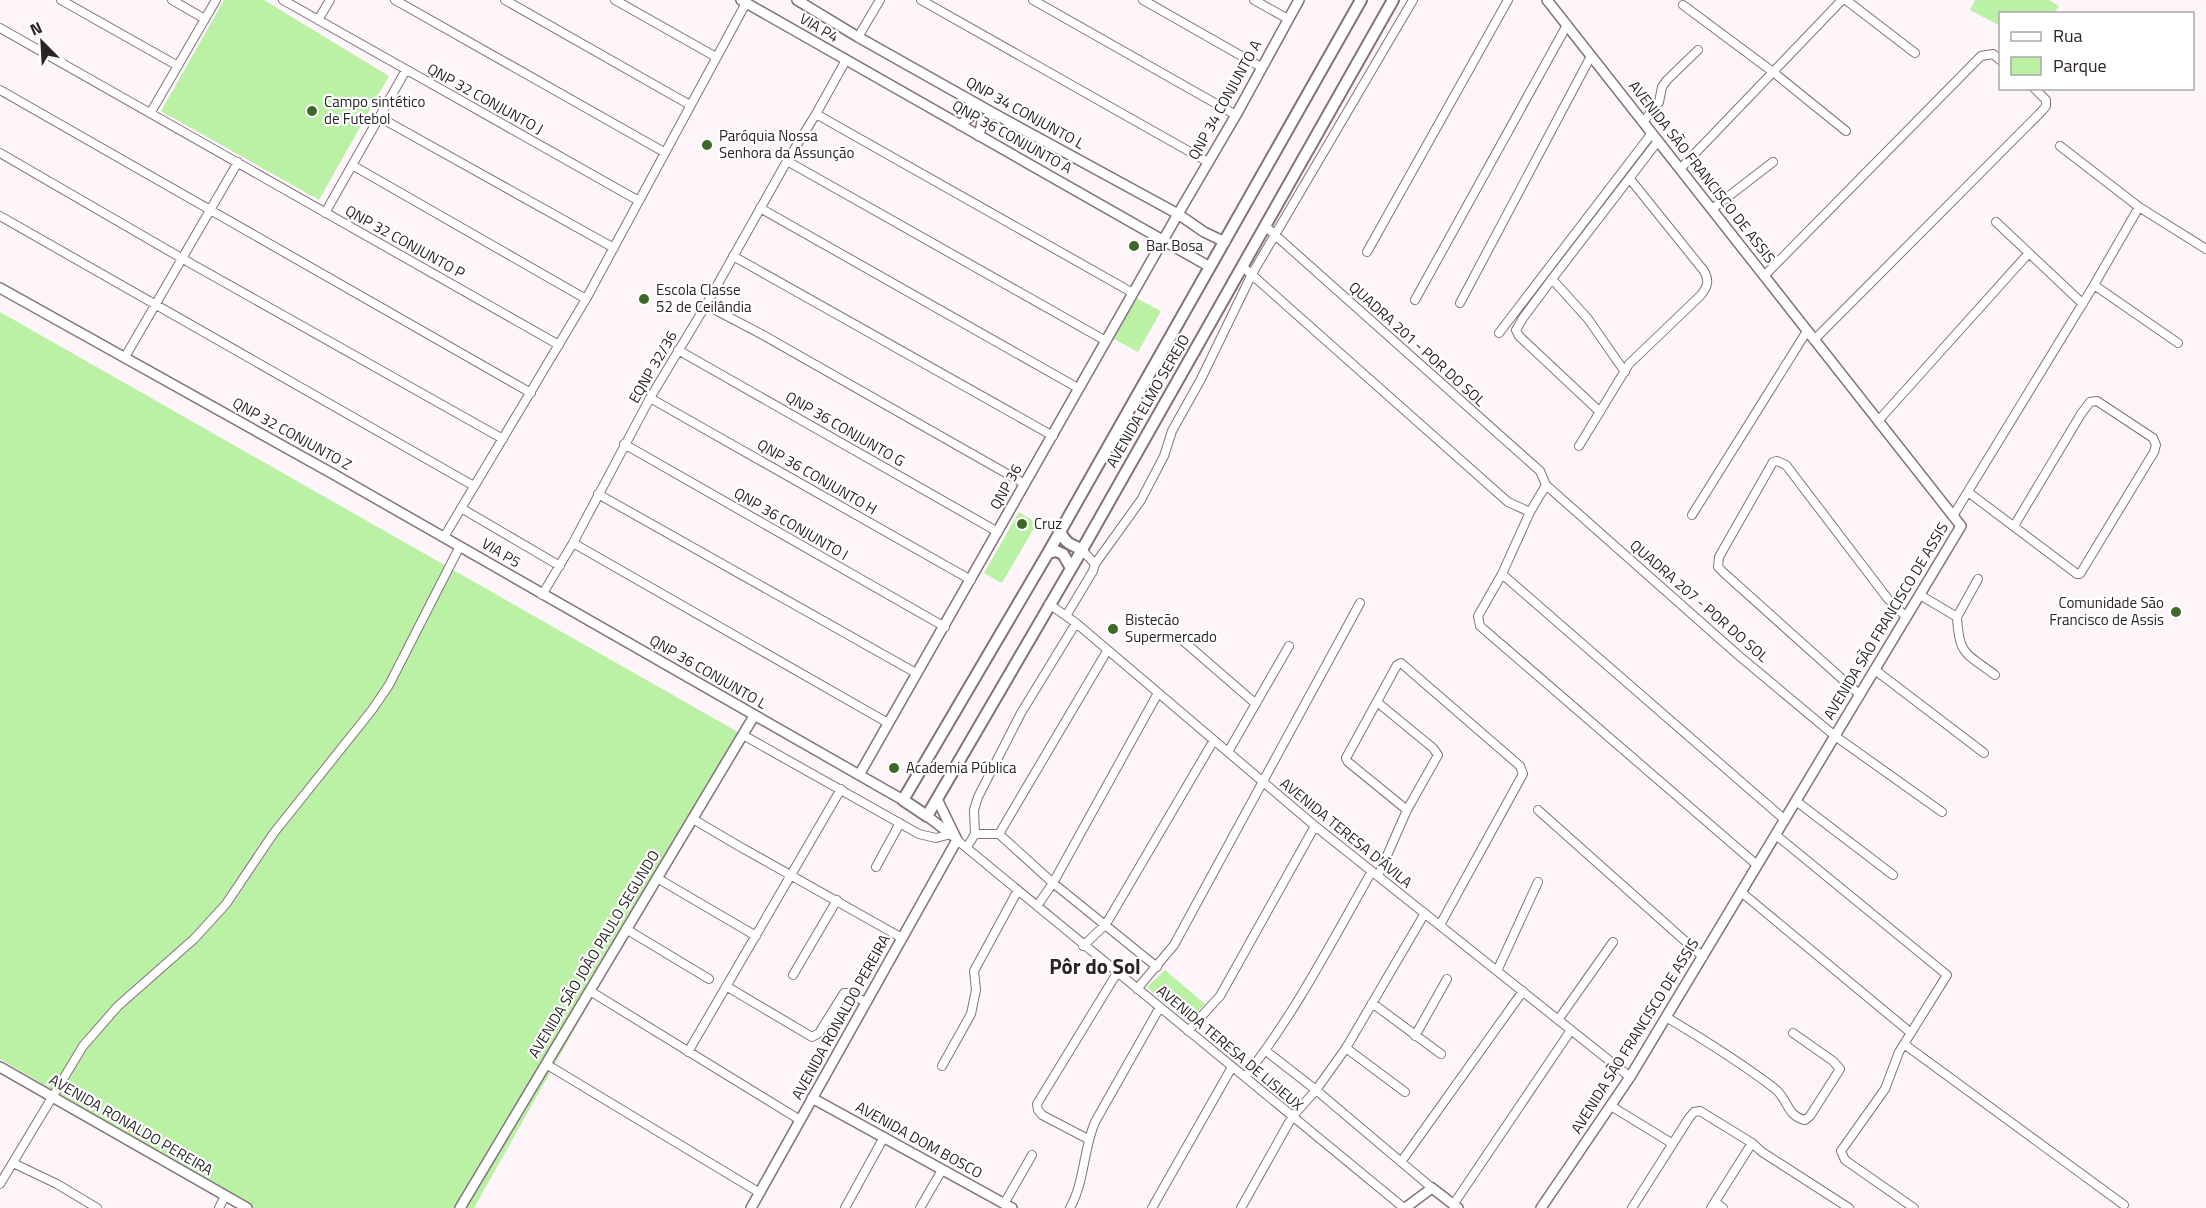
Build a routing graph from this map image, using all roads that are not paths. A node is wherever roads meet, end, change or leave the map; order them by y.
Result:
1 (61, 0) edge
2 (172, 0) edge
3 (216, 0) edge
4 (283, 0) edge
5 (330, 0) edge
6 (395, 0) edge
7 (505, 0) edge
8 (615, 0) edge
9 (797, 0) edge
10 (880, 0) edge
11 (921, 0) edge
12 (1033, 0) edge
13 (1143, 0) edge
14 (1254, 0) edge
15 (1299, 0) edge
16 (1361, 0) edge
17 (1393, 0) edge
18 (1413, 0) edge
19 (1508, 0) edge
20 (1547, 0) edge
21 (1844, 0) edge
22 (743, 1) edge
23 (1683, 5) dead end
24 (205, 19) junction
25 (1288, 19) junction
26 (318, 20) junction
27 (1567, 25) junction
28 (0, 28) edge
29 (858, 37) junction
30 (1698, 50) dead end
31 (1915, 53) dead end
32 (1591, 56) junction
33 (716, 57) junction
34 (1999, 58) edge
35 (846, 60) junction
36 (178, 66) junction
37 (1261, 67) junction
38 (406, 70) junction
39 (1773, 72) junction
40 (0, 90) edge
41 (2036, 90) edge
42 (974, 102) junction
43 (690, 105) junction
44 (151, 112) junction
45 (993, 113) junction
46 (816, 114) junction
47 (1236, 115) junction
48 (379, 117) junction
49 (1643, 122) junction
50 (960, 125) junction
51 (1846, 131) dead end
52 (1652, 133) junction
53 (979, 136) junction
54 (1658, 141) junction
55 (2060, 146) dead end
56 (664, 152) junction
57 (0, 153) edge
58 (787, 161) junction
59 (238, 162) junction
60 (1208, 162) junction
61 (1773, 162) dead end
62 (352, 165) junction
63 (1680, 169) junction
64 (1630, 179) junction
65 (639, 201) junction
66 (2139, 207) junction
67 (760, 208) junction
68 (1712, 209) junction
69 (211, 211) junction
70 (325, 213) junction
71 (1178, 214) junction
72 (0, 216) edge
73 (1996, 222) dead end
74 (1265, 226) junction
75 (1275, 234) junction
76 (1164, 240) junction
77 (1224, 242) junction
78 (614, 248) junction
79 (2206, 249) edge
80 (1367, 252) dead end
81 (2028, 254) junction
82 (733, 256) junction
83 (183, 260) junction
84 (1242, 266) junction
85 (1209, 267) junction
86 (1252, 274) junction
87 (1764, 276) junction
88 (1552, 279) junction
89 (2094, 285) junction
90 (0, 288) edge
91 (1133, 293) junction
92 (586, 299) junction
93 (1415, 300) dead end
94 (1461, 303) dead end
95 (2083, 304) junction
96 (156, 305) junction
97 (706, 305) junction
98 (1808, 331) junction
99 (1499, 333) dead end
100 (1814, 340) junction
101 (1106, 341) junction
102 (2178, 343) dead end
103 (558, 345) junction
104 (678, 350) junction
105 (125, 357) junction
106 (1625, 372) junction
107 (1078, 388) junction
108 (531, 393) junction
109 (650, 398) junction
110 (1600, 412) junction
111 (1878, 421) junction
112 (1053, 436) junction
113 (503, 439) junction
114 (624, 444) junction
115 (1579, 446) dead end
116 (1025, 484) junction
117 (1546, 485) junction
118 (474, 486) junction
119 (1968, 492) junction
120 (598, 494) junction
121 (461, 508) junction
122 (1530, 512) junction
123 (1692, 515) dead end
124 (1953, 516) junction
125 (2014, 526) junction
126 (1059, 531) junction
127 (998, 532) junction
128 (444, 537) junction
129 (573, 543) junction
130 (460, 546) junction
131 (1081, 549) junction
132 (1048, 553) junction
133 (1095, 564) junction
134 (560, 566) junction
135 (1071, 568) junction
136 (1502, 574) junction
137 (1978, 579) dead end
138 (971, 580) junction
139 (542, 595) junction
140 (1920, 595) junction
141 (1360, 603) dead end
142 (1049, 604) junction
143 (1066, 616) junction
144 (1906, 617) junction
145 (1957, 617) junction
146 (1076, 623) junction
147 (945, 627) junction
148 (1181, 639) dead end
149 (1289, 646) dead end
150 (1107, 651) junction
151 (1875, 670) junction
152 (916, 673) junction
153 (1995, 675) dead end
154 (1158, 693) junction
155 (1860, 695) junction
156 (1377, 702) junction
157 (1256, 704) junction
158 (754, 716) junction
159 (888, 723) junction
160 (743, 735) junction
161 (1835, 736) junction
162 (1214, 740) junction
163 (1228, 752) junction
164 (1984, 753) dead end
165 (859, 775) junction
166 (1263, 783) junction
167 (841, 789) junction
168 (937, 799) junction
169 (903, 800) junction
170 (1796, 801) junction
171 (1407, 810) junction
172 (1538, 810) dead end
173 (1942, 812) dead end
174 (927, 816) junction
175 (693, 819) junction
176 (1785, 820) junction
177 (900, 823) junction
178 (1315, 826) junction
179 (975, 834) junction
180 (999, 834) junction
181 (1776, 835) junction
182 (954, 837) junction
183 (966, 847) junction
184 (1757, 865) junction
185 (876, 867) dead end
186 (790, 874) junction
187 (1375, 874) junction
188 (1893, 875) dead end
189 (657, 878) junction
190 (1538, 882) dead end
191 (1053, 883) junction
192 (1018, 890) junction
193 (1742, 892) junction
194 (837, 900) junction
195 (1037, 906) junction
196 (1425, 914) junction
197 (1106, 924) junction
198 (1440, 925) junction
199 (626, 929) junction
200 (756, 936) junction
201 (902, 938) junction
202 (1613, 942) dead end
203 (1083, 946) junction
204 (1703, 957) junction
205 (1157, 967) junction
206 (1497, 971) junction
207 (1117, 973) junction
208 (793, 975) dead end
209 (1447, 979) dead end
210 (709, 980) dead end
211 (726, 986) junction
212 (1137, 989) junction
213 (590, 991) junction
214 (1523, 991) junction
215 (866, 1002) junction
216 (1371, 1004) junction
217 (1160, 1007) junction
218 (1666, 1017) junction
219 (1558, 1020) junction
220 (1571, 1030) junction
221 (1188, 1031) junction
222 (1793, 1033) dead end
223 (1911, 1033) junction
224 (1415, 1036) junction
225 (1904, 1044) junction
226 (1346, 1048) junction
227 (1266, 1051) junction
228 (688, 1052) junction
229 (1441, 1054) dead end
230 (546, 1064) junction
231 (942, 1066) dead end
232 (0, 1067) edge
233 (1233, 1067) junction
234 (1245, 1077) junction
235 (1630, 1077) junction
236 (1316, 1089) junction
237 (1405, 1092) dead end
238 (53, 1098) junction
239 (812, 1098) junction
240 (1611, 1106) junction
241 (1292, 1117) junction
242 (800, 1120) junction
243 (884, 1137) junction
244 (1088, 1139) junction
245 (1752, 1143) junction
246 (1673, 1144) junction
247 (1032, 1155) dead end
248 (1401, 1162) junction
249 (13, 1163) junction
250 (942, 1170) junction
251 (0, 1184) edge
252 (1432, 1188) junction
253 (759, 1192) junction
254 (225, 1196) junction
255 (1713, 1205) edge
256 (2124, 1205) dead end
257 (1008, 1206) edge
258 (1456, 1206) edge
259 (97, 1208) edge
260 (219, 1208) edge
261 (247, 1208) edge
262 (460, 1208) edge
263 (751, 1208) edge
264 (845, 1208) edge
265 (920, 1208) edge
266 (1070, 1208) edge
267 (1152, 1208) edge
268 (1240, 1208) edge
269 (1405, 1208) edge
270 (1541, 1208) edge
271 (1632, 1208) edge
272 (1724, 1208) edge
273 (1849, 1208) edge
274 (1914, 1208) edge

1 - 36 street
2 - 24 street
3 - 24 street
4 - 26 street, QNP 32 CONJUNTO J
5 - 26 street
6 - 56 street
7 - 43 street
8 - 33 street
9 - 29 street, VIA P4
10 - 29 street
11 - 60 street
12 - 47 street
13 - 37 street
14 - 25 street
15 - 25 street, QNP 34 CONJUNTO A
16 - 77 main road, AVENIDA ELMO SEREJO
17 - 74 main road, AVENIDA ELMO SEREJO
18 - 75 street
19 - 80 street
20 - 27 street, AVENIDA SÃO FRANCISCO DE ASSIS
21 - 31 street
21 - 39 street
22 - 33 street
22 - 35 street, VIA P4
23 - 39 street
24 - 36 street
25 - 37 street, QNP 34 CONJUNTO A
26 - 38 street, QNP 32 CONJUNTO J
27 - 32 street, AVENIDA SÃO FRANCISCO DE ASSIS
27 - 93 street
28 - 44 street, QNP 32 CONJUNTO P
29 - 42 street, QNP 34 CONJUNTO L
30 - 49 street
32 - 49 street, AVENIDA SÃO FRANCISCO DE ASSIS
32 - 94 street
33 - 43 street
34 - 87 street
35 - 46 street, EQNP 32/36
35 - 50 street, QNP 36 CONJUNTO A
36 - 44 street
37 - 47 street, QNP 34 CONJUNTO A
38 - 48 street
38 - 65 street, QNP 32 CONJUNTO J
39 - 51 street
39 - 63 street
40 - 69 street
41 - 100 street
42 - 45 street, QNP 34 CONJUNTO L
42 - 50 street
43 - 56 street
44 - 59 street, QNP 32 CONJUNTO P
45 - 53 street
45 - 71 street, QNP 34 CONJUNTO L
46 - 58 street, EQNP 32/36
46 - 91 street
47 - 60 street, QNP 34 CONJUNTO A
48 - 62 street
48 - 78 street
49 - 52 street, AVENIDA SÃO FRANCISCO DE ASSIS
50 - 53 street, QNP 36 CONJUNTO A
52 - 54 street, AVENIDA SÃO FRANCISCO DE ASSIS
52 - 99 street
53 - 76 street, QNP 36 CONJUNTO A
54 - 63 street, AVENIDA SÃO FRANCISCO DE ASSIS
54 - 64 street
55 - 66 street
56 - 65 street
57 - 83 street
58 - 67 street, EQNP 32/36
58 - 101 street
59 - 69 street
59 - 70 street, QNP 32 CONJUNTO P
60 - 71 street, QNP 34 CONJUNTO A
61 - 68 street
62 - 70 street
62 - 92 street
63 - 68 street, AVENIDA SÃO FRANCISCO DE ASSIS
64 - 88 street
64 - 106 street
65 - 78 street
66 - 79 street
66 - 89 street
67 - 82 street, EQNP 32/36
67 - 107 street
68 - 87 street, AVENIDA SÃO FRANCISCO DE ASSIS
69 - 83 street
69 - 108 street
70 - 103 street, QNP 32 CONJUNTO P
71 - 76 street, QNP 36
71 - 77 street
72 - 96 street
73 - 81 street
74 - 75 street, QUADRA 201 - POR DO SOL
74 - 84 main road, AVENIDA ELMO SEREJO
75 - 86 street
75 - 117 street, QUADRA 201 - POR DO SOL
76 - 85 street
76 - 91 street, QNP 36
77 - 85 main road, AVENIDA ELMO SEREJO
78 - 92 street
81 - 95 street
81 - 111 street
82 - 97 street, EQNP 32/36
82 - 112 street
83 - 96 street
83 - 113 street
84 - 86 street
84 - 131 main road, AVENIDA ELMO SEREJO
85 - 126 main road, AVENIDA ELMO SEREJO
86 - 122 street
86 - 133 street
87 - 98 street, AVENIDA SÃO FRANCISCO DE ASSIS
88 - 106 street
88 - 110 street
89 - 95 street
89 - 102 street
90 - 105 street, QNP 32 CONJUNTO Z
91 - 101 street, QNP 36
92 - 103 street
95 - 119 street
96 - 105 street
96 - 118 street
97 - 104 street, EQNP 32/36
97 - 116 street
98 - 100 street, AVENIDA SÃO FRANCISCO DE ASSIS
98 - 123 street
100 - 111 street, AVENIDA SÃO FRANCISCO DE ASSIS
101 - 107 street, QNP 36
103 - 108 street
104 - 109 street, EQNP 32/36
104 - 127 street, QNP 36 CONJUNTO G
105 - 128 street, QNP 32 CONJUNTO Z
106 - 110 street
107 - 112 street, QNP 36
108 - 113 street
109 - 114 street, EQNP 32/36
109 - 138 street, QNP 36 CONJUNTO H
110 - 115 street
111 - 124 street, AVENIDA SÃO FRANCISCO DE ASSIS
112 - 116 street, QNP 36
113 - 118 street
114 - 120 street, EQNP 32/36
114 - 147 street, QNP 36 CONJUNTO I
116 - 127 street, QNP 36
117 - 122 street
117 - 161 street, QUADRA 207 - POR DO SOL
118 - 121 street
119 - 124 street
119 - 125 street
120 - 129 street, EQNP 32/36
120 - 152 street
121 - 128 street
121 - 134 street
122 - 136 street
124 - 140 street, AVENIDA SÃO FRANCISCO DE ASSIS
125 - 125 street
126 - 131 main road
126 - 132 main road, AVENIDA ELMO SEREJO
127 - 138 street, QNP 36
128 - 130 street, VIA P5
129 - 134 street, EQNP 32/36
129 - 159 street
130 - 139 street, VIA P5
130 - 238 street
131 - 133 street
131 - 135 main road, AVENIDA ELMO SEREJO
132 - 135 main road
132 - 169 main road, AVENIDA ELMO SEREJO
133 - 143 street
134 - 139 street, EQNP 32/36
135 - 142 main road, AVENIDA ELMO SEREJO
136 - 176 street
136 - 184 street
137 - 145 street
138 - 147 street, QNP 36
139 - 158 street, QNP 36 CONJUNTO L
140 - 144 street, AVENIDA SÃO FRANCISCO DE ASSIS
140 - 145 street
141 - 166 street
142 - 143 street, AVENIDA TERESA D'ÁVILA
142 - 168 main road, AVENIDA ELMO SEREJO
143 - 146 street, AVENIDA TERESA D'ÁVILA
144 - 151 street, AVENIDA SÃO FRANCISCO DE ASSIS
144 - 155 street
145 - 153 street
146 - 150 street, AVENIDA TERESA D'ÁVILA
146 - 179 street
147 - 152 street, QNP 36
148 - 157 street
149 - 157 street
150 - 154 street, AVENIDA TERESA D'ÁVILA
150 - 180 street
151 - 155 street, AVENIDA SÃO FRANCISCO DE ASSIS
151 - 164 street
152 - 159 street, QNP 36
154 - 162 street, AVENIDA TERESA D'ÁVILA
154 - 191 street
155 - 161 street, AVENIDA SÃO FRANCISCO DE ASSIS
156 - 171 street
156 - 171 street
156 - 198 street
157 - 163 street
158 - 160 street, AVENIDA SÃO JOÃO PAULO SEGUNDO
158 - 165 street, QNP 36 CONJUNTO L
159 - 165 street, QNP 36
160 - 167 street
160 - 175 street, AVENIDA SÃO JOÃO PAULO SEGUNDO
161 - 170 street, AVENIDA SÃO FRANCISCO DE ASSIS
161 - 173 street, QUADRA 207 - POR DO SOL
162 - 163 street, AVENIDA TERESA D'ÁVILA
162 - 197 street
163 - 166 street, AVENIDA TERESA D'ÁVILA
165 - 169 street
166 - 178 street, AVENIDA TERESA D'ÁVILA
166 - 205 street
167 - 177 street
167 - 186 street
168 - 174 main road, AVENIDA ELMO SEREJO
168 - 182 street
169 - 174 main road
170 - 176 street, AVENIDA SÃO FRANCISCO DE ASSIS
170 - 188 street
171 - 187 street
172 - 204 street
174 - 182 street
175 - 186 street
175 - 189 street, AVENIDA SÃO JOÃO PAULO SEGUNDO
176 - 181 street, AVENIDA SÃO FRANCISCO DE ASSIS
177 - 182 street
177 - 185 street
178 - 187 street, AVENIDA TERESA D'ÁVILA
178 - 221 street
179 - 180 street
179 - 183 street
180 - 191 street
181 - 184 street, AVENIDA SÃO FRANCISCO DE ASSIS
181 - 223 street
182 - 183 street, AVENIDA TERESA DE LISIEUX
182 - 201 street, AVENIDA RONALDO PEREIRA
183 - 192 street, AVENIDA TERESA DE LISIEUX
184 - 193 street, AVENIDA SÃO FRANCISCO DE ASSIS
186 - 194 street
186 - 200 street
187 - 196 street, AVENIDA TERESA D'ÁVILA
187 - 227 street
189 - 199 street, AVENIDA SÃO JOÃO PAULO SEGUNDO
189 - 200 street
190 - 206 street
191 - 195 street
191 - 197 street
192 - 195 street, AVENIDA TERESA DE LISIEUX
192 - 231 street
193 - 204 street, AVENIDA SÃO FRANCISCO DE ASSIS
193 - 223 street
194 - 201 street
194 - 208 street
195 - 203 street, AVENIDA TERESA DE LISIEUX
196 - 198 street, AVENIDA TERESA D'ÁVILA
196 - 216 street
197 - 203 street
197 - 205 street
198 - 206 street, AVENIDA TERESA D'ÁVILA
199 - 210 street
199 - 213 street, AVENIDA SÃO JOÃO PAULO SEGUNDO
200 - 211 street
201 - 215 street, AVENIDA RONALDO PEREIRA
202 - 219 street
203 - 207 street, AVENIDA TERESA DE LISIEUX
204 - 218 street, AVENIDA SÃO FRANCISCO DE ASSIS
205 - 212 street
206 - 214 street, AVENIDA TERESA D'ÁVILA
207 - 212 street, AVENIDA TERESA DE LISIEUX
207 - 244 street
209 - 224 street
211 - 215 street
211 - 228 street
212 - 217 street, AVENIDA TERESA DE LISIEUX
213 - 228 street
213 - 230 street, AVENIDA SÃO JOÃO PAULO SEGUNDO
214 - 219 street, AVENIDA TERESA D'ÁVILA
214 - 248 street
215 - 239 street, AVENIDA RONALDO PEREIRA
216 - 224 street
216 - 226 street
217 - 221 street, AVENIDA TERESA DE LISIEUX
217 - 244 street
218 - 222 street
218 - 235 street, AVENIDA SÃO FRANCISCO DE ASSIS
219 - 220 street, AVENIDA TERESA D'ÁVILA
220 - 235 street, AVENIDA TERESA D'ÁVILA
220 - 258 street
221 - 233 street, AVENIDA TERESA DE LISIEUX
223 - 225 street
224 - 229 street
225 - 256 street
225 - 274 street
226 - 236 street
226 - 237 street
227 - 234 street
227 - 236 street
228 - 242 street
230 - 253 street
230 - 262 street, AVENIDA SÃO JOÃO PAULO SEGUNDO
232 - 238 street, AVENIDA RONALDO PEREIRA
233 - 234 street, AVENIDA TERESA DE LISIEUX
233 - 267 street
234 - 241 street, AVENIDA TERESA DE LISIEUX
235 - 240 street, AVENIDA SÃO FRANCISCO DE ASSIS
236 - 241 street
236 - 248 street
238 - 249 street
238 - 254 street, AVENIDA RONALDO PEREIRA
239 - 242 street, AVENIDA RONALDO PEREIRA
239 - 243 street, AVENIDA DOM BOSCO
240 - 246 street
240 - 270 street, AVENIDA SÃO FRANCISCO DE ASSIS
241 - 268 street
241 - 269 street, AVENIDA TERESA DE LISIEUX
242 - 253 street, AVENIDA RONALDO PEREIRA
243 - 250 street, AVENIDA DOM BOSCO
243 - 264 street
244 - 266 street
245 - 246 street
245 - 255 street
245 - 273 street
246 - 271 street
247 - 257 street
248 - 252 street
249 - 251 street
249 - 259 street
250 - 257 street, AVENIDA DOM BOSCO
250 - 265 street
252 - 258 street
252 - 269 street
253 - 263 street, AVENIDA RONALDO PEREIRA
254 - 260 street
254 - 261 street, AVENIDA RONALDO PEREIRA
255 - 272 street

